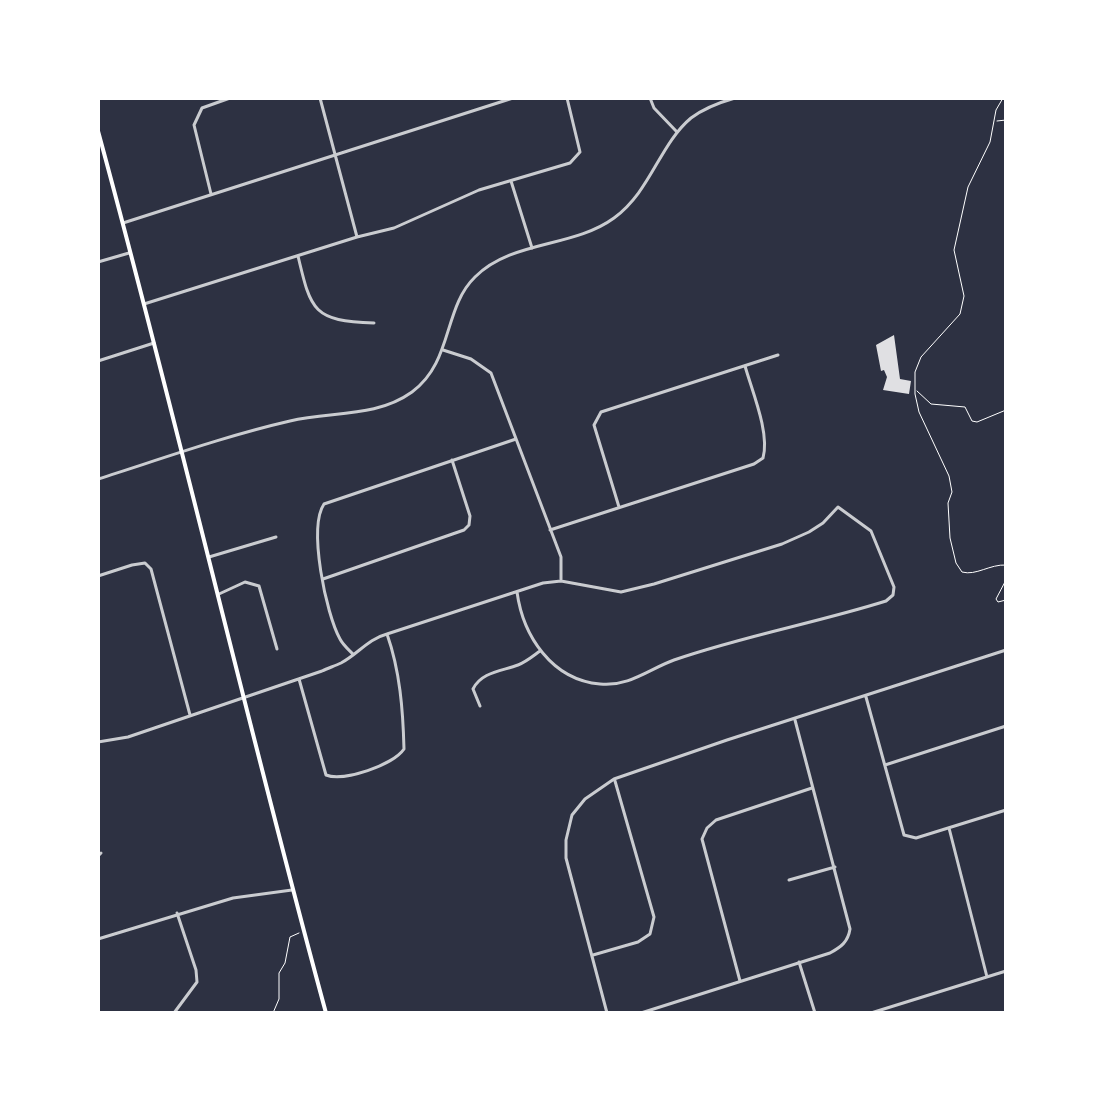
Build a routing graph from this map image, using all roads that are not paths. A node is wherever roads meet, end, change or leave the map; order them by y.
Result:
1 (230, 98) edge
2 (320, 98) edge
3 (513, 98) edge
4 (567, 98) edge
5 (650, 98) edge
6 (735, 98) edge
7 (98, 131) edge
8 (678, 132) junction
9 (335, 155) junction
10 (511, 181) junction
11 (211, 194) junction
12 (123, 223) junction
13 (357, 237) junction
14 (532, 248) junction
15 (130, 252) junction
16 (298, 256) junction
17 (98, 262) edge
18 (144, 304) junction
19 (374, 323) dead end
20 (154, 343) junction
21 (443, 350) junction
22 (778, 355) dead end
23 (98, 361) edge
24 (745, 366) junction
25 (516, 439) junction
26 (184, 451) junction
27 (452, 460) junction
28 (98, 479) edge
29 (619, 507) junction
30 (550, 530) junction
31 (276, 537) dead end
32 (209, 557) junction
33 (98, 576) edge
34 (323, 579) junction
35 (561, 581) junction
36 (517, 592) junction
37 (219, 594) junction
38 (387, 634) junction
39 (277, 649) dead end
40 (1006, 650) edge
41 (540, 651) junction
42 (353, 654) junction
43 (299, 679) junction
44 (245, 696) junction
45 (866, 697) junction
46 (480, 706) dead end
47 (190, 715) junction
48 (795, 720) junction
49 (1006, 726) edge
50 (98, 742) edge
51 (885, 765) junction
52 (614, 779) junction
53 (813, 788) junction
54 (1006, 810) edge
55 (949, 828) junction
56 (835, 867) junction
57 (789, 880) dead end
58 (293, 890) junction
59 (177, 913) junction
60 (98, 939) edge
61 (593, 955) junction
62 (799, 962) junction
63 (1006, 971) edge
64 (987, 977) junction
65 (740, 981) junction
66 (174, 1013) edge
67 (326, 1013) edge
68 (607, 1013) edge
69 (641, 1013) edge
70 (815, 1013) edge
71 (871, 1013) edge

1 - 11 street
2 - 9 street
3 - 9 street
4 - 10 street
5 - 8 street
6 - 8 street
7 - 12 main road
8 - 14 street
9 - 11 street
9 - 13 street
10 - 13 street
10 - 14 street
11 - 12 street
12 - 15 main road
13 - 16 street
14 - 21 street
15 - 17 street
15 - 18 main road
16 - 18 street
16 - 19 street
18 - 20 main road
20 - 23 street
20 - 26 main road
21 - 25 street
21 - 26 street
22 - 24 street
24 - 29 street
24 - 29 street
25 - 27 street
25 - 30 street
26 - 28 street
26 - 32 main road
27 - 34 street
27 - 34 street
29 - 30 street
30 - 35 street
31 - 32 street
32 - 37 main road
33 - 47 street
34 - 42 street
35 - 36 street
35 - 41 street
36 - 38 street
36 - 41 street
37 - 39 street
37 - 44 main road
38 - 42 street
38 - 43 street
40 - 45 street
41 - 46 street
42 - 43 street
43 - 44 street
44 - 47 street
44 - 58 main road
45 - 48 street
45 - 51 street
47 - 50 street
48 - 52 street
48 - 53 street
49 - 51 street
51 - 55 street
52 - 61 street
52 - 61 street
53 - 56 street
53 - 65 street
54 - 55 street
55 - 64 street
56 - 57 street
56 - 62 street
58 - 59 street
58 - 67 main road
59 - 60 street
59 - 66 street
61 - 68 street
62 - 65 street
62 - 70 street
63 - 64 street
64 - 71 street
65 - 69 street

